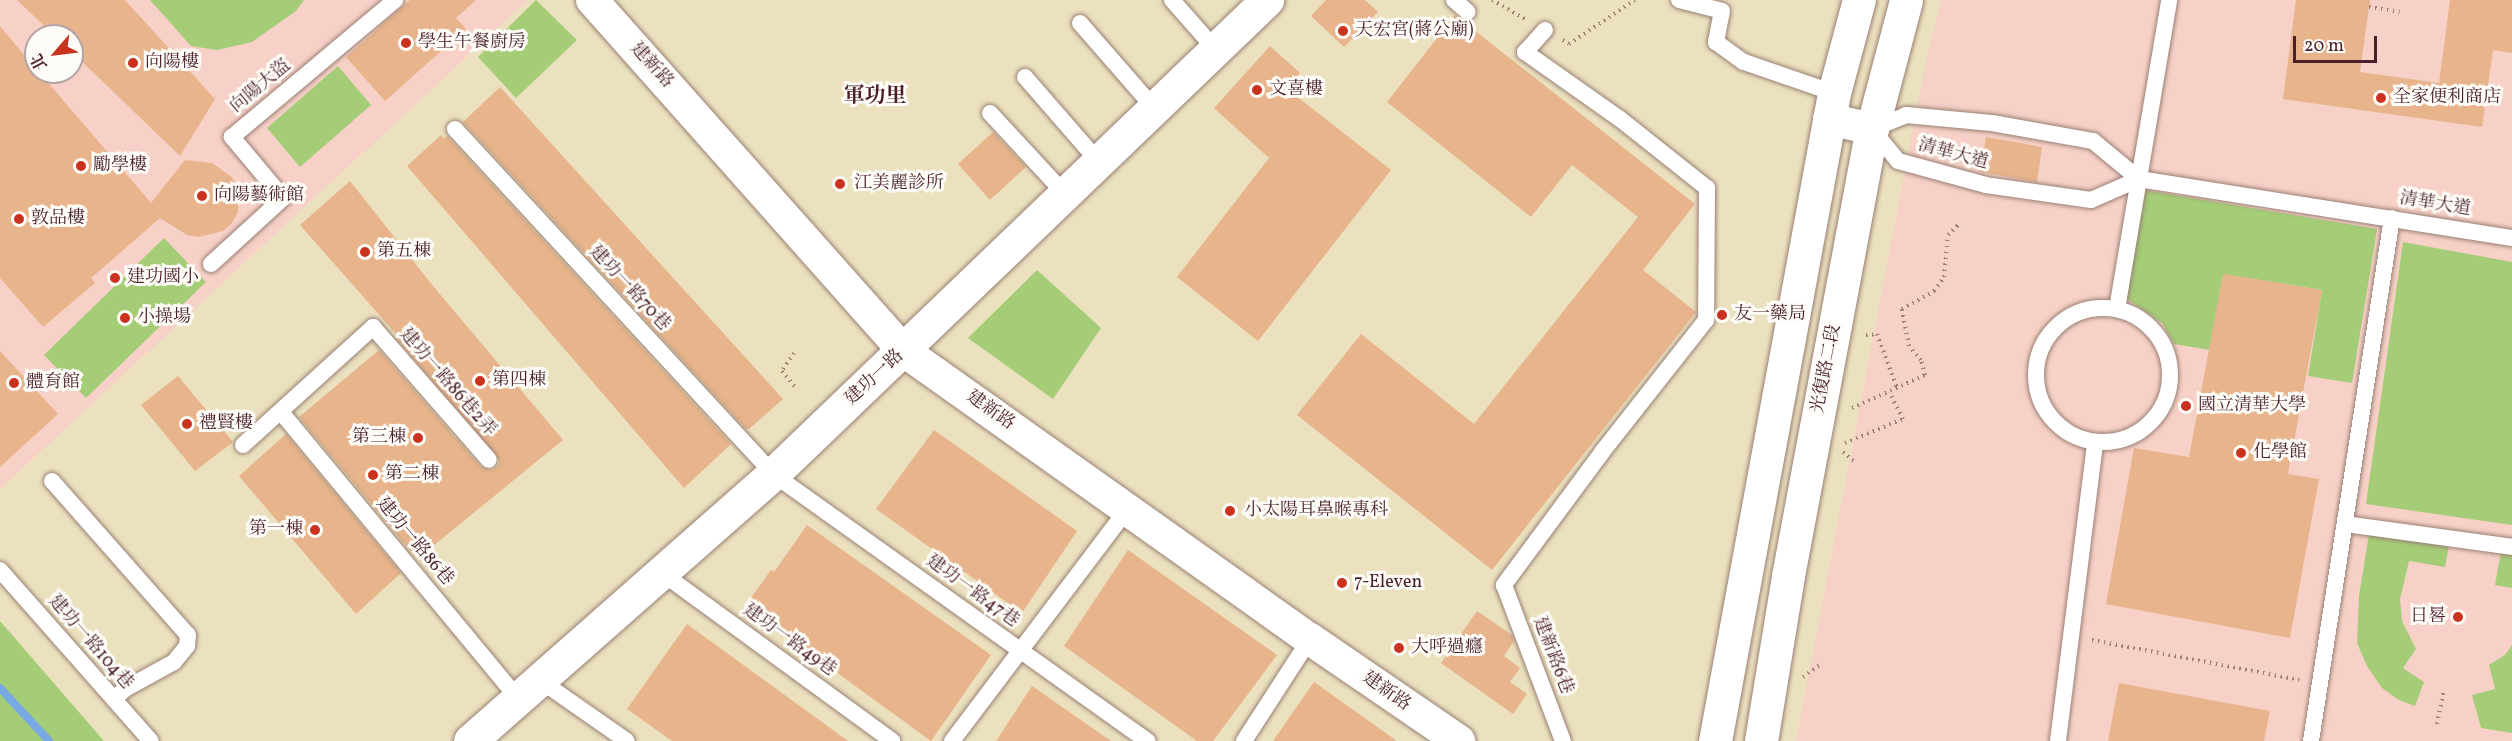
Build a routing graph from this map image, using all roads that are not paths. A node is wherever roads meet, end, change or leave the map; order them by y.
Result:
1 (395, 0) edge
2 (592, 0) edge
3 (1172, 0) edge
4 (1454, 0) edge
5 (1678, 0) edge
6 (1859, 0) edge
7 (1906, 0) edge
8 (2169, 0) edge
9 (1265, 1) edge
10 (1468, 12) dead end
11 (1080, 23) dead end
12 (1545, 30) dead end
13 (1216, 50) junction
14 (1025, 77) dead end
15 (1832, 106) junction
16 (1155, 109) junction
17 (990, 113) dead end
18 (455, 129) dead end
19 (1872, 129) junction
20 (1100, 162) junction
21 (2139, 179) junction
22 (1066, 195) junction
23 (2392, 218) junction
24 (2512, 238) edge
25 (211, 264) dead end
26 (2117, 309) junction
27 (904, 351) junction
28 (280, 412) junction
29 (2095, 443) junction
30 (243, 446) dead end
31 (489, 460) dead end
32 (773, 474) junction
33 (52, 481) dead end
34 (1128, 507) junction
35 (2345, 524) junction
36 (2512, 547) edge
37 (0, 570) edge
38 (662, 573) junction
39 (1310, 639) junction
40 (1020, 651) junction
41 (527, 688) junction
42 (114, 699) junction
43 (151, 741) edge
44 (470, 741) edge
45 (627, 741) edge
46 (892, 741) edge
47 (952, 741) edge
48 (1147, 741) edge
49 (1244, 741) edge
50 (1460, 741) edge
51 (1563, 741) edge
52 (1715, 741) edge
53 (1761, 741) edge
54 (2058, 741) edge
55 (2311, 741) edge

1 - 25 lane, 向陽大盜
2 - 27 street, 建新路
3 - 13 lane
4 - 10 lane
5 - 15 lane
6 - 15 main road
7 - 19 main road, 光復路二段
8 - 21 lane
9 - 13 main road, 建功一路
11 - 16 lane
12 - 51 lane, 建新路6巷
13 - 16 main road, 建功一路
14 - 20 lane
15 - 19 street
15 - 52 main road
16 - 20 main road, 建功一路
17 - 22 lane
18 - 32 lane, 建功一路70巷
19 - 21 lane, 清華大道
19 - 21 lane, 清華大道
19 - 53 main road, 光復路二段
20 - 22 main road, 建功一路
21 - 23 lane, 清華大道
21 - 26 lane
22 - 27 main road, 建功一路
23 - 24 lane, 清華大道
23 - 35 lane
26 - 29 lane
26 - 29 lane
27 - 32 main road, 建功一路
27 - 34 street, 建新路
28 - 30 lane, 建功一路86巷2弄
28 - 31 lane, 建功一路86巷2弄
28 - 41 lane, 建功一路86巷
29 - 54 lane
32 - 38 main road, 建功一路
32 - 40 lane, 建功一路47巷
33 - 42 lane
34 - 39 street, 建新路
34 - 40 lane
35 - 36 lane
35 - 55 lane
37 - 42 lane, 建功一路104巷
38 - 41 main road, 建功一路
38 - 46 lane, 建功一路49巷
39 - 49 lane
39 - 50 street, 建新路
40 - 47 lane
40 - 48 lane, 建功一路47巷
41 - 44 main road, 建功一路
41 - 45 lane, 建功一路86巷
42 - 43 lane, 建功一路104巷

